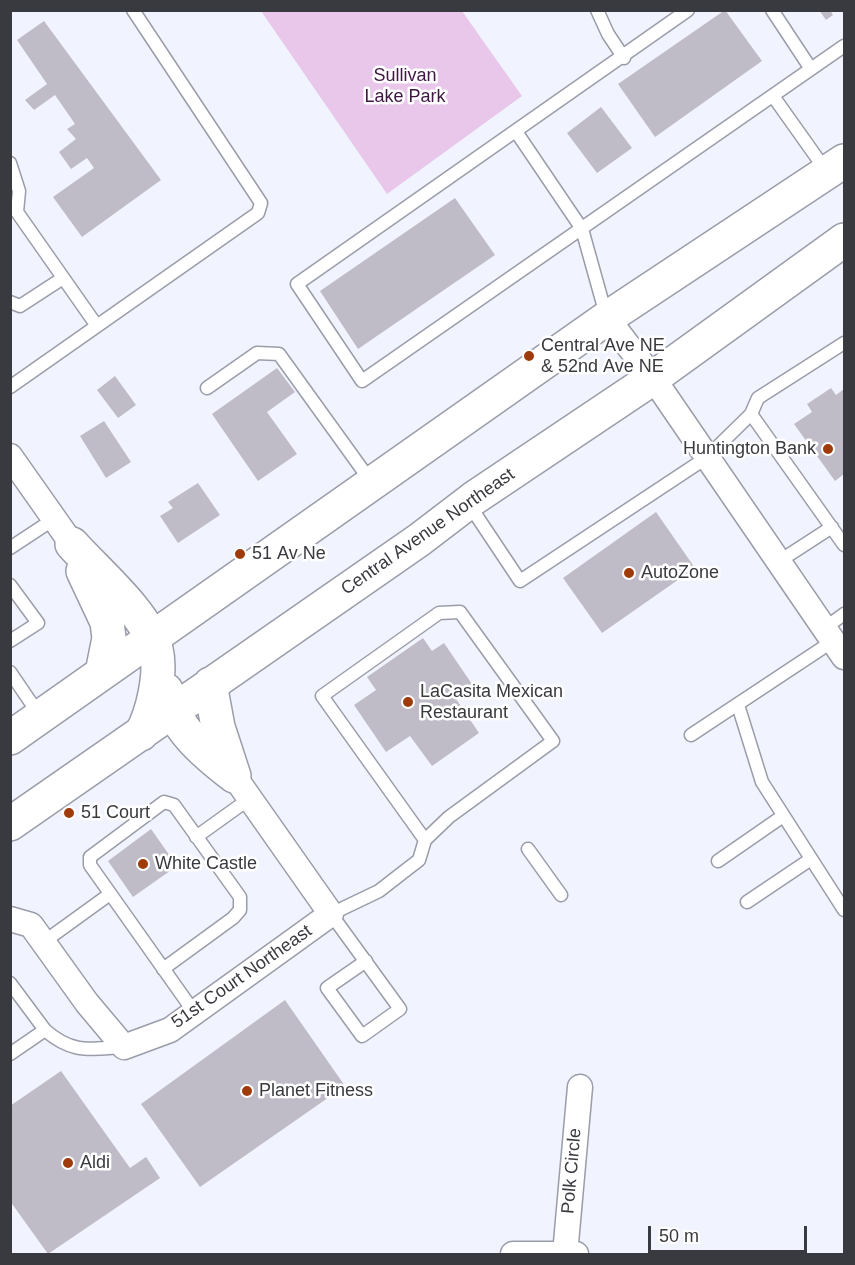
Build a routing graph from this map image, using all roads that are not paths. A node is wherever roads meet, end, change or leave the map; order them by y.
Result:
1 (133, 10) edge
2 (597, 10) edge
3 (688, 10) edge
4 (772, 10) edge
5 (844, 46) edge
6 (624, 58) junction
7 (811, 69) junction
8 (772, 96) junction
9 (517, 133) junction
10 (10, 163) edge
11 (836, 166) edge
12 (582, 229) junction
13 (844, 240) edge
14 (63, 278) junction
15 (10, 302) edge
16 (607, 318) junction
17 (97, 326) junction
18 (844, 344) edge
19 (653, 378) junction
20 (10, 387) edge
21 (207, 388) dead end
22 (751, 414) junction
23 (10, 456) edge
24 (706, 458) junction
25 (373, 484) junction
26 (468, 502) junction
27 (832, 527) junction
28 (63, 531) junction
29 (844, 545) edge
30 (10, 548) edge
31 (778, 562) junction
32 (10, 585) edge
33 (193, 608) junction
34 (844, 614) edge
35 (151, 638) junction
36 (10, 641) edge
37 (834, 642) edge
38 (10, 672) edge
39 (102, 673) junction
40 (210, 684) junction
41 (738, 705) junction
42 (171, 712) junction
43 (41, 717) junction
44 (141, 734) junction
45 (691, 735) dead end
46 (10, 738) edge
47 (241, 788) junction
48 (783, 816) junction
49 (10, 824) edge
50 (196, 837) junction
51 (425, 840) junction
52 (528, 849) dead end
53 (811, 859) junction
54 (718, 861) dead end
55 (110, 894) junction
56 (561, 895) dead end
57 (747, 902) dead end
58 (844, 910) edge
59 (331, 914) junction
60 (10, 919) edge
61 (45, 941) junction
62 (366, 961) junction
63 (164, 969) junction
64 (10, 983) edge
65 (194, 1012) junction
66 (45, 1030) junction
67 (124, 1047) junction
68 (10, 1054) edge
69 (580, 1087) dead end
70 (513, 1254) edge
71 (565, 1254) edge
72 (576, 1254) edge

1 - 17 lane
2 - 6 lane
3 - 6 lane
4 - 7 lane
5 - 7 lane
6 - 9 lane
7 - 8 lane
8 - 11 lane
8 - 12 lane
9 - 12 lane
9 - 12 lane
10 - 14 lane
11 - 16 main road
12 - 16 lane
13 - 19 main road, Central Avenue Northeast
14 - 15 lane
14 - 17 lane
16 - 19 street
16 - 25 main road
17 - 20 lane
18 - 22 lane
19 - 24 street
19 - 26 main road, Central Avenue Northeast
21 - 25 lane
22 - 24 lane
22 - 27 lane
23 - 28 street
24 - 26 lane
24 - 31 street
25 - 33 main road
26 - 40 main road, Central Avenue Northeast
27 - 29 lane
27 - 31 lane
28 - 30 lane
28 - 35 main road
28 - 39 main road
31 - 37 street
32 - 36 lane
33 - 35 main road
33 - 42 main road
34 - 37 lane
35 - 39 main road
35 - 44 main road
37 - 41 lane
38 - 43 lane
39 - 43 main road
40 - 42 main road, Central Avenue Northeast
40 - 47 main road
41 - 45 lane
41 - 48 lane
42 - 44 main road, Central Avenue Northeast
42 - 47 main road
43 - 46 main road
44 - 49 main road, Central Avenue Northeast
47 - 50 lane
47 - 59 street, 51st Court Northeast
48 - 53 lane
48 - 54 lane
50 - 55 lane
50 - 63 lane
51 - 51 lane
51 - 59 lane
52 - 56 lane
53 - 57 lane
53 - 58 lane
55 - 61 lane
55 - 63 lane
59 - 62 lane
59 - 65 street, 51st Court Northeast
60 - 61 street
61 - 67 street
62 - 62 lane
63 - 65 lane
64 - 66 lane
65 - 67 street, 51st Court Northeast
66 - 67 lane
66 - 68 lane
69 - 71 street, Polk Circle
70 - 71 street
71 - 72 street

